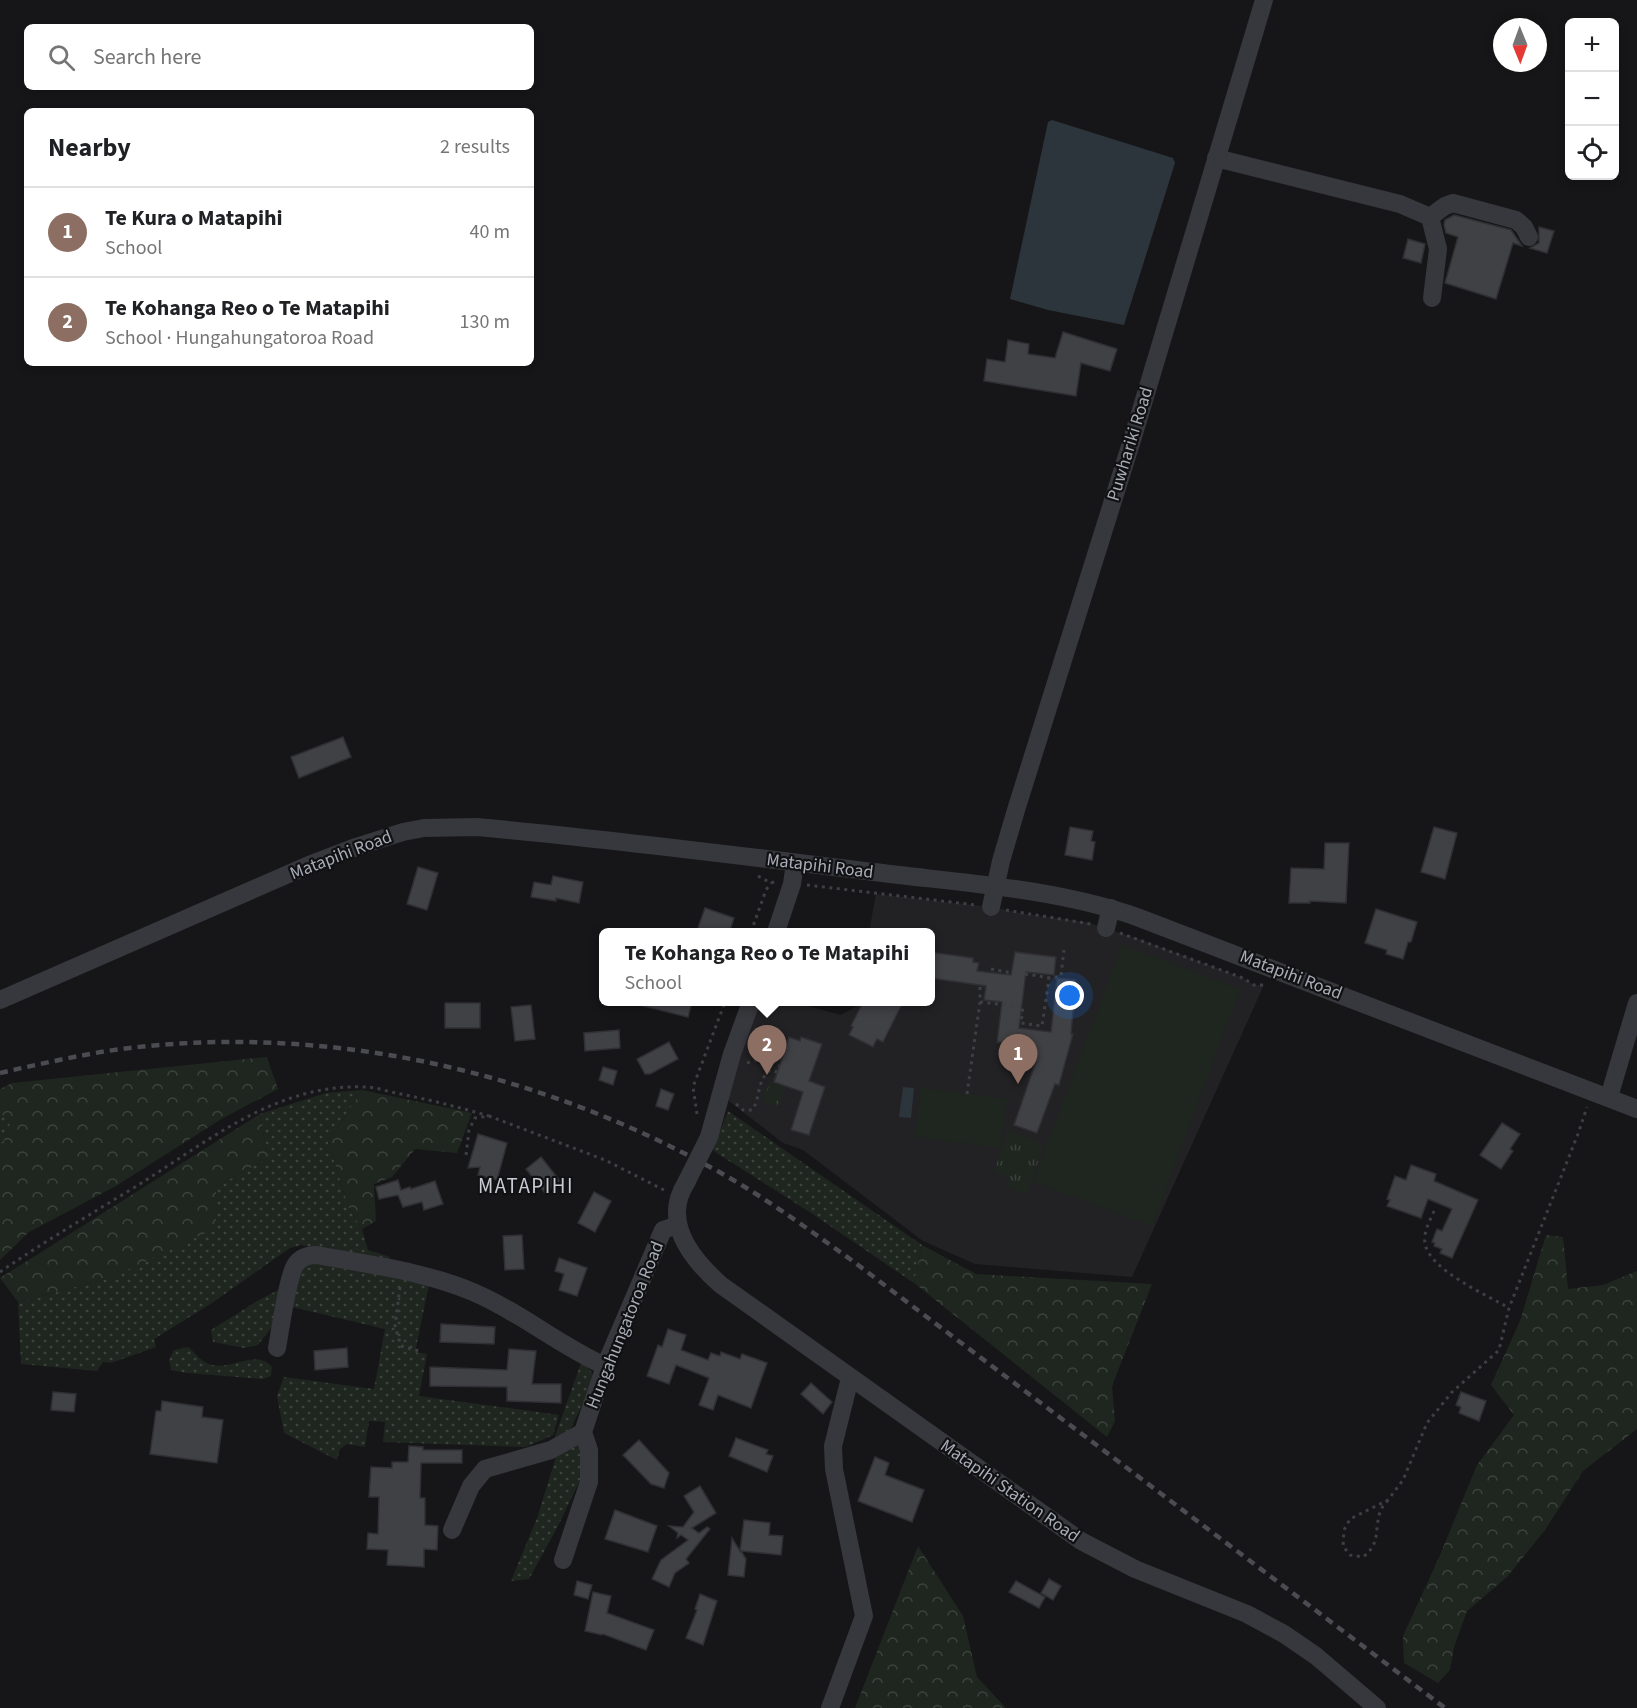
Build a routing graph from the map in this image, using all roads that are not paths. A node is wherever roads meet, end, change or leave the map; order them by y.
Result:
1 (1264, 0) edge
2 (1216, 158) junction
3 (1430, 217) junction
4 (1529, 237) dead end
5 (1432, 298) dead end
6 (795, 863) junction
7 (996, 887) junction
8 (991, 907) road end
9 (1111, 908) junction
10 (778, 928) edge
11 (1106, 928) road end
12 (0, 1000) edge
13 (1637, 1003) edge
14 (750, 1006) edge
15 (1596, 1101) junction
16 (1637, 1108) edge
17 (678, 1225) junction
18 (277, 1348) dead end
19 (605, 1366) junction
20 (850, 1378) junction
21 (583, 1432) junction
22 (452, 1530) dead end
23 (564, 1560) dead end
24 (1371, 1706) edge
25 (831, 1708) edge

1 - 2 street, Puwhariki Road
2 - 3 street
2 - 7 street, Puwhariki Road
3 - 4 street
3 - 5 street
6 - 7 street, Matapihi Road
6 - 10 street
6 - 12 street, Matapihi Road
7 - 8 street, Puwhariki Road
7 - 9 street, Matapihi Road
9 - 11 street
9 - 15 street, Matapihi Road
13 - 15 street
14 - 17 street, Hungahungatoroa Road, bridge
15 - 16 street, Matapihi Road
17 - 19 street, Hungahungatoroa Road
17 - 20 street, Matapihi Station Road
18 - 19 street
19 - 21 street, Hungahungatoroa Road
20 - 24 street, Matapihi Station Road
20 - 25 street
21 - 22 street
21 - 23 street, Hungahungatoroa Road

